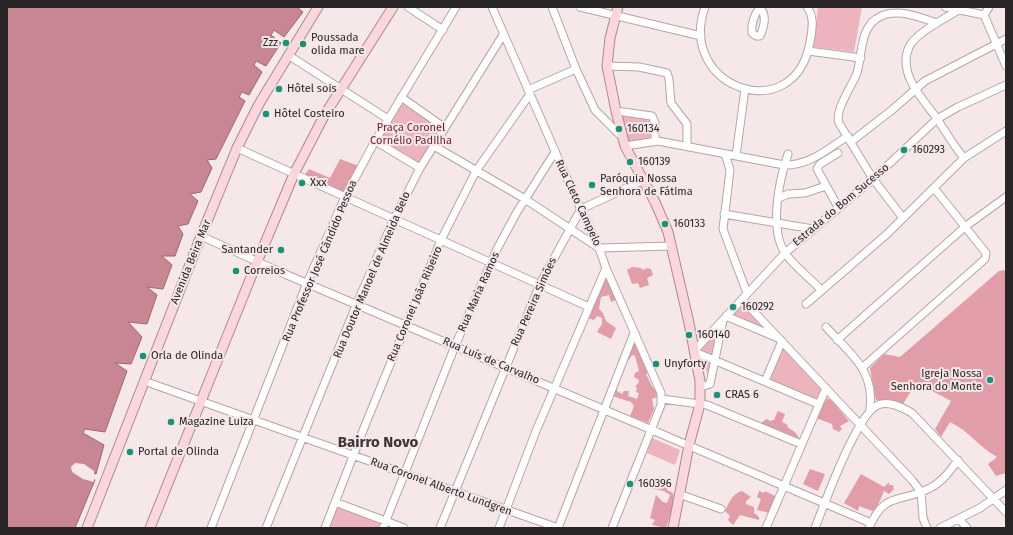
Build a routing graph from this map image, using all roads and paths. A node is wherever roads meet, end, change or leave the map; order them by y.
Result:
1 (318, 7) edge
2 (393, 7) edge
3 (408, 7) edge
4 (456, 7) edge
5 (492, 7) edge
6 (552, 7) edge
7 (580, 7) edge
8 (618, 7) edge
9 (706, 7) edge
10 (807, 7) edge
11 (945, 7) edge
12 (989, 7) edge
13 (957, 11) junction
14 (984, 15) junction
15 (616, 16) junction
16 (937, 23) junction
17 (442, 30) junction
18 (503, 35) junction
19 (701, 36) junction
20 (1006, 40) edge
21 (998, 45) junction
22 (808, 51) junction
23 (288, 55) junction
24 (861, 58) junction
25 (607, 66) junction
26 (1006, 66) edge
27 (576, 69) junction
28 (1006, 86) edge
29 (341, 89) junction
30 (745, 89) junction
31 (916, 90) junction
32 (529, 92) junction
33 (401, 97) junction
34 (616, 111) junction
35 (388, 119) junction
36 (937, 119) junction
37 (445, 128) junction
38 (1006, 131) edge
39 (850, 139) junction
40 (375, 141) junction
41 (655, 141) junction
42 (624, 142) junction
43 (434, 146) junction
44 (687, 146) junction
45 (237, 148) junction
46 (555, 152) junction
47 (838, 153) dead end
48 (725, 154) junction
49 (788, 154) dead end
50 (736, 156) junction
51 (964, 158) junction
52 (784, 164) junction
53 (420, 168) junction
54 (476, 171) junction
55 (294, 174) junction
56 (873, 179) junction
57 (644, 180) junction
58 (826, 186) junction
59 (934, 188) junction
60 (346, 197) junction
61 (1006, 197) edge
62 (779, 198) junction
63 (525, 199) junction
64 (838, 207) junction
65 (581, 209) junction
66 (724, 214) junction
67 (903, 218) junction
68 (394, 219) junction
69 (776, 221) junction
70 (966, 226) junction
71 (813, 229) junction
72 (571, 230) junction
73 (201, 236) junction
74 (441, 240) junction
75 (672, 246) junction
76 (599, 248) junction
77 (785, 253) junction
78 (256, 262) junction
79 (492, 263) junction
80 (606, 268) junction
81 (307, 283) junction
82 (540, 284) junction
83 (821, 290) junction
84 (747, 293) junction
85 (742, 299) junction
86 (357, 304) junction
87 (806, 304) dead end
88 (589, 307) junction
89 (725, 318) junction
90 (406, 324) junction
91 (826, 327) dead end
92 (634, 333) junction
93 (781, 340) junction
94 (838, 340) junction
95 (455, 346) junction
96 (695, 351) junction
97 (715, 359) junction
98 (505, 367) junction
99 (863, 367) junction
100 (144, 381) junction
101 (765, 381) junction
102 (701, 387) junction
103 (555, 388) junction
104 (826, 388) junction
105 (662, 399) junction
106 (200, 402) junction
107 (700, 404) junction
108 (818, 404) junction
109 (603, 409) junction
110 (870, 409) junction
111 (254, 421) junction
112 (859, 424) junction
113 (651, 429) junction
114 (304, 438) junction
115 (801, 444) junction
116 (689, 445) junction
117 (353, 455) junction
118 (958, 460) junction
119 (404, 473) junction
120 (783, 485) junction
121 (1006, 490) edge
122 (454, 492) junction
123 (921, 492) junction
124 (679, 494) junction
125 (993, 500) junction
126 (335, 502) junction
127 (825, 503) junction
128 (721, 509) dead end
129 (505, 510) junction
130 (1006, 512) edge
131 (959, 520) junction
132 (384, 524) edge
133 (870, 526) edge
134 (89, 527) edge
135 (150, 528) edge
136 (211, 528) edge
137 (266, 528) edge
138 (325, 528) edge
139 (404, 528) edge
140 (440, 528) edge
141 (498, 528) edge
142 (558, 528) edge
143 (612, 528) edge
144 (673, 528) edge
145 (766, 528) edge
146 (815, 528) edge
147 (927, 528) edge
148 (940, 528) edge
149 (967, 528) edge

1 - 23 main road, Avenida Beira Mar
2 - 29 main road
3 - 17 street
4 - 17 street, Rua Professor José Cândido Pessoa
5 - 18 street, Rua Cleto Campelo
6 - 27 street
7 - 15 street
8 - 15 main road
9 - 19 street
10 - 22 street
11 - 13 street
12 - 14 street
13 - 14 street
13 - 16 street
14 - 21 street
15 - 19 street
15 - 25 main road
16 - 24 street
16 - 31 street
17 - 33 street, Rua Professor José Cândido Pessoa
18 - 32 street, Rua Cleto Campelo
18 - 37 street, Rua Doutor Manoel de Almeida Belo
19 - 30 street
20 - 21 street
21 - 26 street
21 - 31 street
22 - 24 street
22 - 30 street
23 - 29 street
23 - 45 main road, Avenida Beira Mar
24 - 39 street
25 - 34 main road
25 - 44 street
27 - 32 street
27 - 42 street
28 - 36 street, Estrada do Bom Sucesso
29 - 35 street
29 - 55 main road
30 - 50 street
31 - 36 street
31 - 39 street
32 - 46 street, Rua Cleto Campelo
32 - 54 street, Rua Coronel João Ribeiro
33 - 35 street, Rua Professor José Cândido Pessoa
33 - 37 street
34 - 41 street
34 - 42 main road
35 - 40 street, Rua Professor José Cândido Pessoa
36 - 51 street
36 - 56 street, Estrada do Bom Sucesso
37 - 43 street, Rua Doutor Manoel de Almeida Belo
38 - 51 street
39 - 52 street
39 - 56 street
40 - 53 street
40 - 60 street, Rua Professor José Cândido Pessoa
41 - 42 street
41 - 44 street
42 - 57 main road
43 - 53 street, Rua Doutor Manoel de Almeida Belo
43 - 54 street
44 - 48 street
45 - 55 street
45 - 73 main road, Avenida Beira Mar
46 - 63 street, Rua Maria Ramos
46 - 65 street, Rua Cleto Campelo
47 - 58 street
48 - 50 street
48 - 66 street
49 - 52 street
50 - 52 street
51 - 59 street
52 - 62 street
53 - 68 street, Rua Doutor Manoel de Almeida Belo
54 - 63 street
54 - 74 street, Rua Coronel João Ribeiro
55 - 60 street
55 - 78 main road
56 - 64 street, Estrada do Bom Sucesso
56 - 67 street
57 - 65 street
57 - 75 main road
58 - 62 street
58 - 64 street
59 - 67 street
59 - 70 street
60 - 68 street
60 - 81 street, Rua Professor José Cândido Pessoa
61 - 70 street
62 - 69 street
63 - 72 street
63 - 79 street, Rua Maria Ramos
64 - 71 street, Estrada do Bom Sucesso
65 - 72 street, Rua Pereira Simões
65 - 76 street, Rua Cleto Campelo
66 - 69 street
66 - 84 street
67 - 83 street
68 - 74 street
68 - 86 street, Rua Doutor Manoel de Almeida Belo
69 - 71 street
69 - 77 street
70 - 94 street
70 - 99 street
71 - 77 street, Estrada do Bom Sucesso
72 - 76 street
72 - 82 street, Rua Pereira Simões
73 - 78 street, Rua Luís de Carvalho
73 - 100 main road, Avenida Beira Mar
74 - 79 street
74 - 90 street, Rua Coronel João Ribeiro
75 - 76 street
75 - 96 main road
76 - 80 street, Rua Cleto Campelo
77 - 83 street
77 - 84 street, Estrada do Bom Sucesso
78 - 81 street, Rua Luís de Carvalho
78 - 106 main road
79 - 82 street
79 - 95 street, Rua Maria Ramos
80 - 88 street
80 - 92 street, Rua Cleto Campelo
81 - 86 street, Rua Luís de Carvalho
81 - 111 street, Rua Professor José Cândido Pessoa
82 - 88 street
82 - 98 street, Rua Pereira Simões
83 - 87 street
84 - 85 street, Estrada do Bom Sucesso
85 - 89 street, Estrada do Bom Sucesso
85 - 93 street
86 - 90 street, Rua Luís de Carvalho
86 - 114 street, Rua Doutor Manoel de Almeida Belo
88 - 103 street
89 - 93 street
89 - 96 street, Estrada do Bom Sucesso
89 - 97 street
90 - 95 street, Rua Luís de Carvalho
90 - 117 street, Rua Coronel João Ribeiro
91 - 94 street
92 - 105 street, Rua Cleto Campelo
92 - 109 street
93 - 101 street
93 - 104 street
94 - 99 street
95 - 98 street, Rua Luís de Carvalho
95 - 119 street, Rua Maria Ramos
96 - 97 street
96 - 102 main road
97 - 101 street
97 - 102 street
98 - 103 street, Rua Luís de Carvalho
98 - 122 street, Rua Pereira Simões
99 - 110 street
100 - 106 street, Rua Coronel Alberto Lundgren
100 - 134 main road, Avenida Beira Mar
101 - 108 street
102 - 107 main road
103 - 109 street, Rua Luís de Carvalho
103 - 129 street
104 - 108 street
104 - 112 street
105 - 107 street
105 - 113 street
106 - 111 street, Rua Coronel Alberto Lundgren
106 - 135 main road
107 - 115 street
107 - 116 main road
108 - 115 street
109 - 113 street, Rua Luís de Carvalho
109 - 142 street
110 - 112 street
110 - 118 street
111 - 114 street, Rua Coronel Alberto Lundgren
111 - 136 street, Rua Professor José Cândido Pessoa
112 - 123 street
112 - 127 street
113 - 116 street, Rua Luís de Carvalho
113 - 143 street
114 - 117 street, Rua Coronel Alberto Lundgren
114 - 137 street, Rua Doutor Manoel de Almeida Belo
115 - 120 street
116 - 120 street, Rua Luís de Carvalho
116 - 124 main road
117 - 119 street, Rua Coronel Alberto Lundgren
117 - 126 street, Rua Coronel João Ribeiro
118 - 123 street
118 - 125 street
119 - 122 street, Rua Coronel Alberto Lundgren
119 - 132 street, Rua Maria Ramos
120 - 127 street, Rua Luís de Carvalho
120 - 145 street
121 - 125 street
122 - 129 street, Rua Coronel Alberto Lundgren
122 - 140 street, Rua Pereira Simões
123 - 133 street
123 - 147 street
124 - 128 street
124 - 144 main road
125 - 130 street
125 - 131 street
126 - 132 street
126 - 138 street, Rua Coronel João Ribeiro
127 - 133 street, Rua Luís de Carvalho
127 - 146 street
129 - 141 street
129 - 142 street, Rua Coronel Alberto Lundgren
131 - 148 street
131 - 149 street
132 - 139 street

